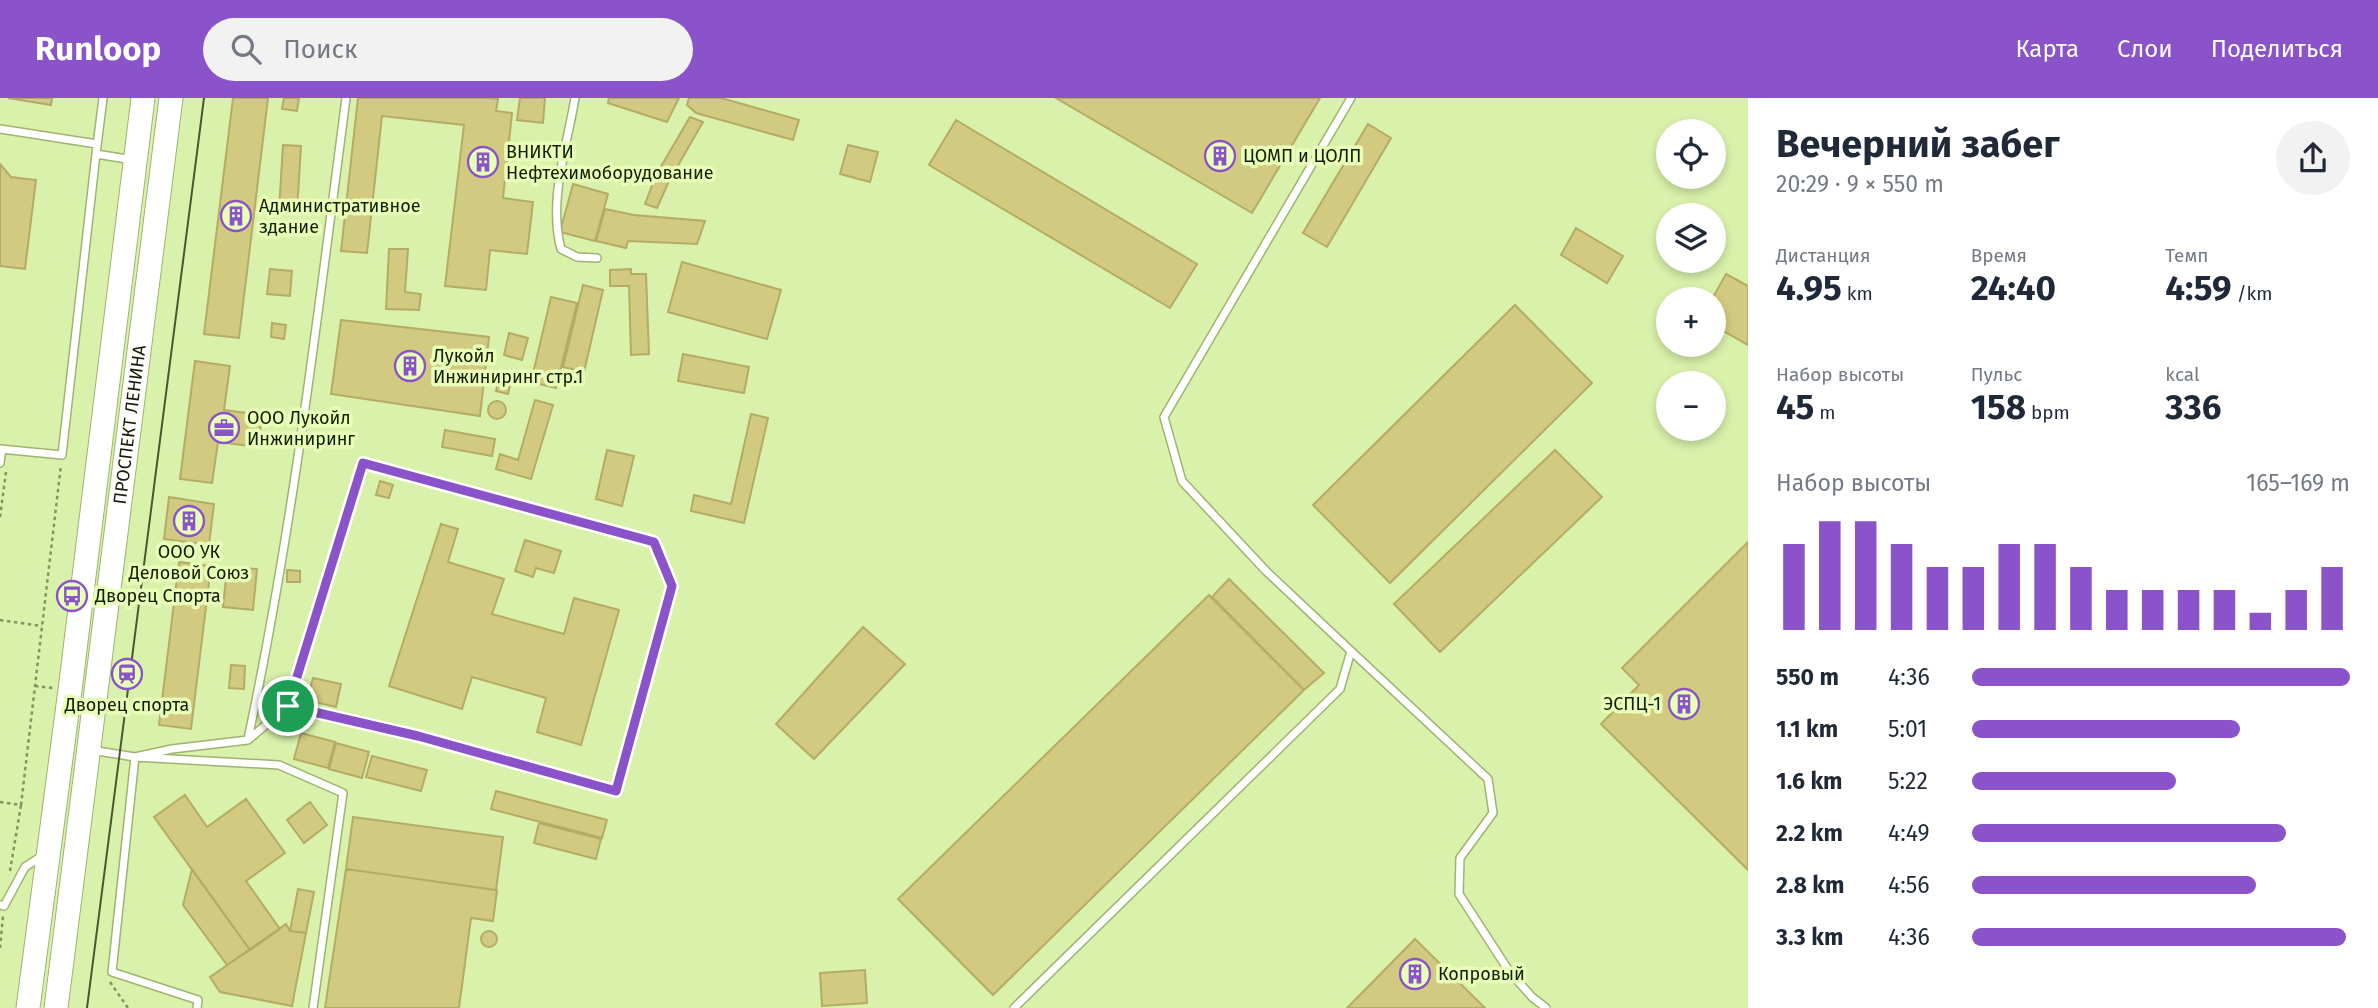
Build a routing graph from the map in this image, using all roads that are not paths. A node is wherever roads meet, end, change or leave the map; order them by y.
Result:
1 (103, 98) edge
2 (143, 98) edge
3 (171, 98) edge
4 (346, 98) edge
5 (575, 98) edge
6 (1351, 98) edge
7 (0, 129) edge
8 (97, 144) junction
9 (96, 154) junction
10 (135, 160) junction
11 (597, 258) dead end
12 (4, 449) edge
13 (0, 463) edge
14 (1351, 651) junction
15 (288, 706) junction
16 (248, 740) junction
17 (62, 746) junction
18 (89, 750) junction
19 (135, 757) junction
20 (49, 852) junction
21 (2, 905) edge
22 (28, 1008) edge
23 (55, 1008) edge
24 (197, 1008) edge
25 (313, 1008) edge
26 (1013, 1008) edge
27 (1546, 1008) edge

1 - 8 lane
2 - 10 main road, ПРОСПЕКТ ЛЕНИНА
3 - 18 main road, ПРОСПЕКТ ЛЕНИНА
4 - 16 lane
5 - 11 lane
6 - 14 lane
7 - 8 lane
8 - 9 lane
9 - 10 lane
9 - 12 lane
10 - 17 main road, ПРОСПЕКТ ЛЕНИНА
12 - 13 lane
14 - 26 lane
14 - 27 lane
15 - 15 lane
15 - 16 lane
16 - 19 lane
17 - 18 main road
17 - 20 main road, ПРОСПЕКТ ЛЕНИНА
18 - 19 lane
18 - 23 main road, ПРОСПЕКТ ЛЕНИНА
19 - 24 lane
19 - 25 lane
20 - 21 lane
20 - 22 main road, ПРОСПЕКТ ЛЕНИНА

